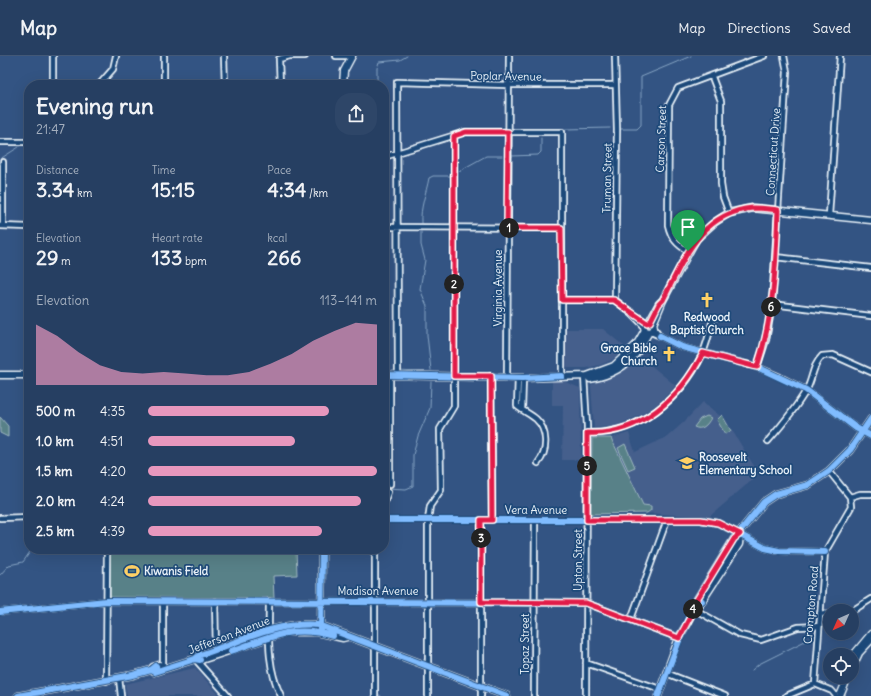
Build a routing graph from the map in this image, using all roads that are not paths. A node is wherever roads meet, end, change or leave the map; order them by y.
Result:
1 (53, 56) edge
2 (116, 56) edge
3 (164, 56) edge
4 (224, 56) edge
5 (305, 56) edge
6 (336, 56) edge
7 (352, 56) edge
8 (509, 56) edge
9 (614, 56) edge
10 (764, 56) edge
11 (784, 56) edge
12 (840, 56) edge
13 (712, 77) junction
14 (53, 80) edge
15 (104, 80) edge
16 (164, 80) edge
17 (225, 80) edge
18 (280, 80) edge
19 (343, 80) edge
20 (508, 85) junction
21 (614, 85) junction
22 (508, 132) junction
23 (454, 136) junction
24 (0, 142) edge
25 (24, 142) edge
26 (399, 153) junction
27 (389, 156) edge
28 (3, 162) dead end
29 (778, 210) junction
30 (729, 213) junction
31 (829, 215) junction
32 (871, 220) edge
33 (2, 226) edge
34 (24, 227) edge
35 (389, 227) edge
36 (398, 227) junction
37 (454, 228) junction
38 (507, 228) junction
39 (561, 228) junction
40 (688, 251) junction
41 (776, 257) junction
42 (871, 268) edge
43 (562, 300) junction
44 (614, 300) junction
45 (772, 304) junction
46 (871, 316) edge
47 (713, 319) dead end
48 (649, 327) junction
49 (703, 353) junction
50 (757, 367) junction
51 (871, 372) edge
52 (0, 375) edge
53 (24, 375) edge
54 (389, 375) edge
55 (398, 375) junction
56 (454, 376) junction
57 (491, 376) junction
58 (507, 376) junction
59 (562, 376) junction
60 (586, 376) junction
61 (520, 378) junction
62 (806, 390) junction
63 (871, 419) edge
64 (863, 432) junction
65 (587, 433) junction
66 (871, 436) edge
67 (768, 441) dead end
68 (389, 448) edge
69 (538, 463) dead end
70 (830, 471) junction
71 (390, 484) dead end
72 (871, 494) edge
73 (850, 497) junction
74 (24, 517) edge
75 (0, 518) edge
76 (389, 520) edge
77 (428, 520) junction
78 (481, 520) junction
79 (492, 520) junction
80 (535, 520) junction
81 (587, 520) junction
82 (667, 520) junction
83 (740, 534) junction
84 (825, 552) junction
85 (107, 554) edge
86 (322, 554) edge
87 (376, 554) edge
88 (871, 599) edge
89 (106, 601) junction
90 (215, 601) junction
91 (269, 601) junction
92 (428, 601) junction
93 (163, 602) junction
94 (322, 602) junction
95 (375, 602) junction
96 (481, 602) junction
97 (534, 602) junction
98 (586, 603) junction
99 (695, 606) junction
100 (859, 607) edge
101 (0, 612) edge
102 (820, 613) junction
103 (823, 613) edge
104 (630, 619) junction
105 (322, 625) junction
106 (819, 626) junction
107 (269, 629) junction
108 (320, 632) junction
109 (871, 634) edge
110 (269, 637) junction
111 (348, 637) junction
112 (679, 638) junction
113 (871, 640) edge
114 (375, 647) junction
115 (859, 649) edge
116 (216, 650) junction
117 (859, 653) edge
118 (195, 659) junction
119 (586, 663) junction
120 (163, 667) junction
121 (428, 667) junction
122 (666, 673) junction
123 (119, 678) junction
124 (106, 681) junction
125 (815, 684) junction
126 (843, 684) edge
127 (845, 684) edge
128 (481, 686) junction
129 (843, 689) junction
130 (660, 690) junction
131 (47, 694) edge
132 (714, 694) edge
133 (18, 696) edge
134 (121, 696) edge
135 (228, 696) edge
136 (281, 696) edge
137 (375, 696) edge
138 (428, 696) edge
139 (481, 696) edge
140 (506, 696) edge
141 (534, 696) edge
142 (586, 696) edge
143 (658, 696) edge
144 (725, 696) edge
145 (786, 696) edge
146 (836, 696) edge
147 (840, 696) edge

1 - 14 street
2 - 15 street
3 - 16 street
4 - 17 street
5 - 18 street
6 - 7 street
7 - 19 main road
8 - 20 street, Virginia Avenue
9 - 21 street, Truman Street
10 - 13 street, Carson Street
11 - 29 street, Connecticut Drive
12 - 31 street
13 - 30 street
13 - 40 street, Carson Street
20 - 21 street, Poplar Avenue
20 - 22 street, Virginia Avenue
20 - 26 street, Poplar Avenue
21 - 44 street, Truman Street
22 - 23 street
22 - 38 street, Virginia Avenue
22 - 39 street
23 - 26 street
23 - 37 street
24 - 25 street
26 - 27 street
26 - 36 street
28 - 33 street
29 - 30 main road
29 - 31 main road
29 - 41 street, Connecticut Drive
30 - 40 main road
31 - 32 main road
33 - 34 street
35 - 36 street
36 - 37 street
36 - 55 street
37 - 38 street
37 - 56 street
38 - 39 street
38 - 58 street, Virginia Avenue
39 - 43 street
40 - 48 main road
41 - 42 street
41 - 45 street, Connecticut Drive
43 - 44 street
43 - 59 street
44 - 48 street
45 - 46 street
45 - 50 street, Connecticut Drive
47 - 49 street
48 - 49 street
48 - 60 main road
49 - 50 street
49 - 65 street
50 - 62 street
51 - 62 street
52 - 53 main road
54 - 55 main road
55 - 56 main road
56 - 57 main road
56 - 77 street
57 - 58 main road
57 - 79 street
58 - 61 main road
59 - 60 main road
59 - 61 main road
60 - 65 street, Upton Street
61 - 69 street
62 - 64 street
62 - 67 street
63 - 64 main road
64 - 66 street
64 - 70 main road
65 - 81 street, Upton Street
68 - 71 street
70 - 73 street
70 - 83 main road
72 - 73 street
73 - 84 street, Crompton Road
74 - 75 street
76 - 77 street, Vera Avenue
77 - 78 street, Vera Avenue
77 - 92 street
78 - 79 street, Vera Avenue
78 - 96 street
79 - 80 street, Vera Avenue
80 - 81 street, Vera Avenue
80 - 97 street, Topaz Street
81 - 82 street, Vera Avenue
81 - 98 street, Upton Street
82 - 83 street, Vera Avenue
82 - 104 street
83 - 84 street, Vera Avenue
83 - 99 main road
84 - 102 street, Crompton Road
85 - 89 street
86 - 94 main road
87 - 95 street
88 - 100 street
89 - 93 street, Madison Avenue
89 - 101 street, Madison Avenue
89 - 124 street
90 - 91 street, Madison Avenue
90 - 93 street, Madison Avenue
90 - 116 street
91 - 94 street, Madison Avenue
91 - 107 street
92 - 95 street, Madison Avenue
92 - 96 street, Madison Avenue
92 - 121 street
93 - 120 street
94 - 95 street, Madison Avenue
94 - 105 main road
95 - 114 street
96 - 97 street, Madison Avenue
96 - 128 street
97 - 98 street, Madison Avenue
97 - 141 street, Topaz Street
98 - 104 street, Madison Avenue
98 - 119 street, Upton Street
99 - 106 street
99 - 112 main road
102 - 103 street
102 - 106 street, Crompton Road
104 - 112 street, Madison Avenue
105 - 107 main road, Jefferson Avenue
105 - 108 main road
105 - 111 main road, Jefferson Avenue
106 - 125 street, Crompton Road
107 - 110 street
107 - 116 main road, Jefferson Avenue
108 - 110 main road, Jefferson Avenue
108 - 111 main road, Jefferson Avenue
109 - 115 main road
110 - 118 main road, Jefferson Avenue
110 - 136 street
111 - 114 main road, Jefferson Avenue
112 - 122 main road
113 - 117 main road
114 - 121 main road, Jefferson Avenue
114 - 137 street
116 - 118 main road, Jefferson Avenue
118 - 120 main road, Jefferson Avenue
118 - 135 street
119 - 130 street
119 - 142 street, Upton Street
120 - 123 main road, Jefferson Avenue
121 - 128 main road, Jefferson Avenue
121 - 138 street
122 - 130 main road
122 - 132 street
123 - 124 main road, Jefferson Avenue
123 - 134 street
124 - 131 main road, Jefferson Avenue
125 - 145 street
125 - 146 street
126 - 129 main road
127 - 129 main road
128 - 139 street
128 - 140 main road, Jefferson Avenue
129 - 147 main road
130 - 143 main road
131 - 133 main road, Jefferson Avenue
132 - 144 street

